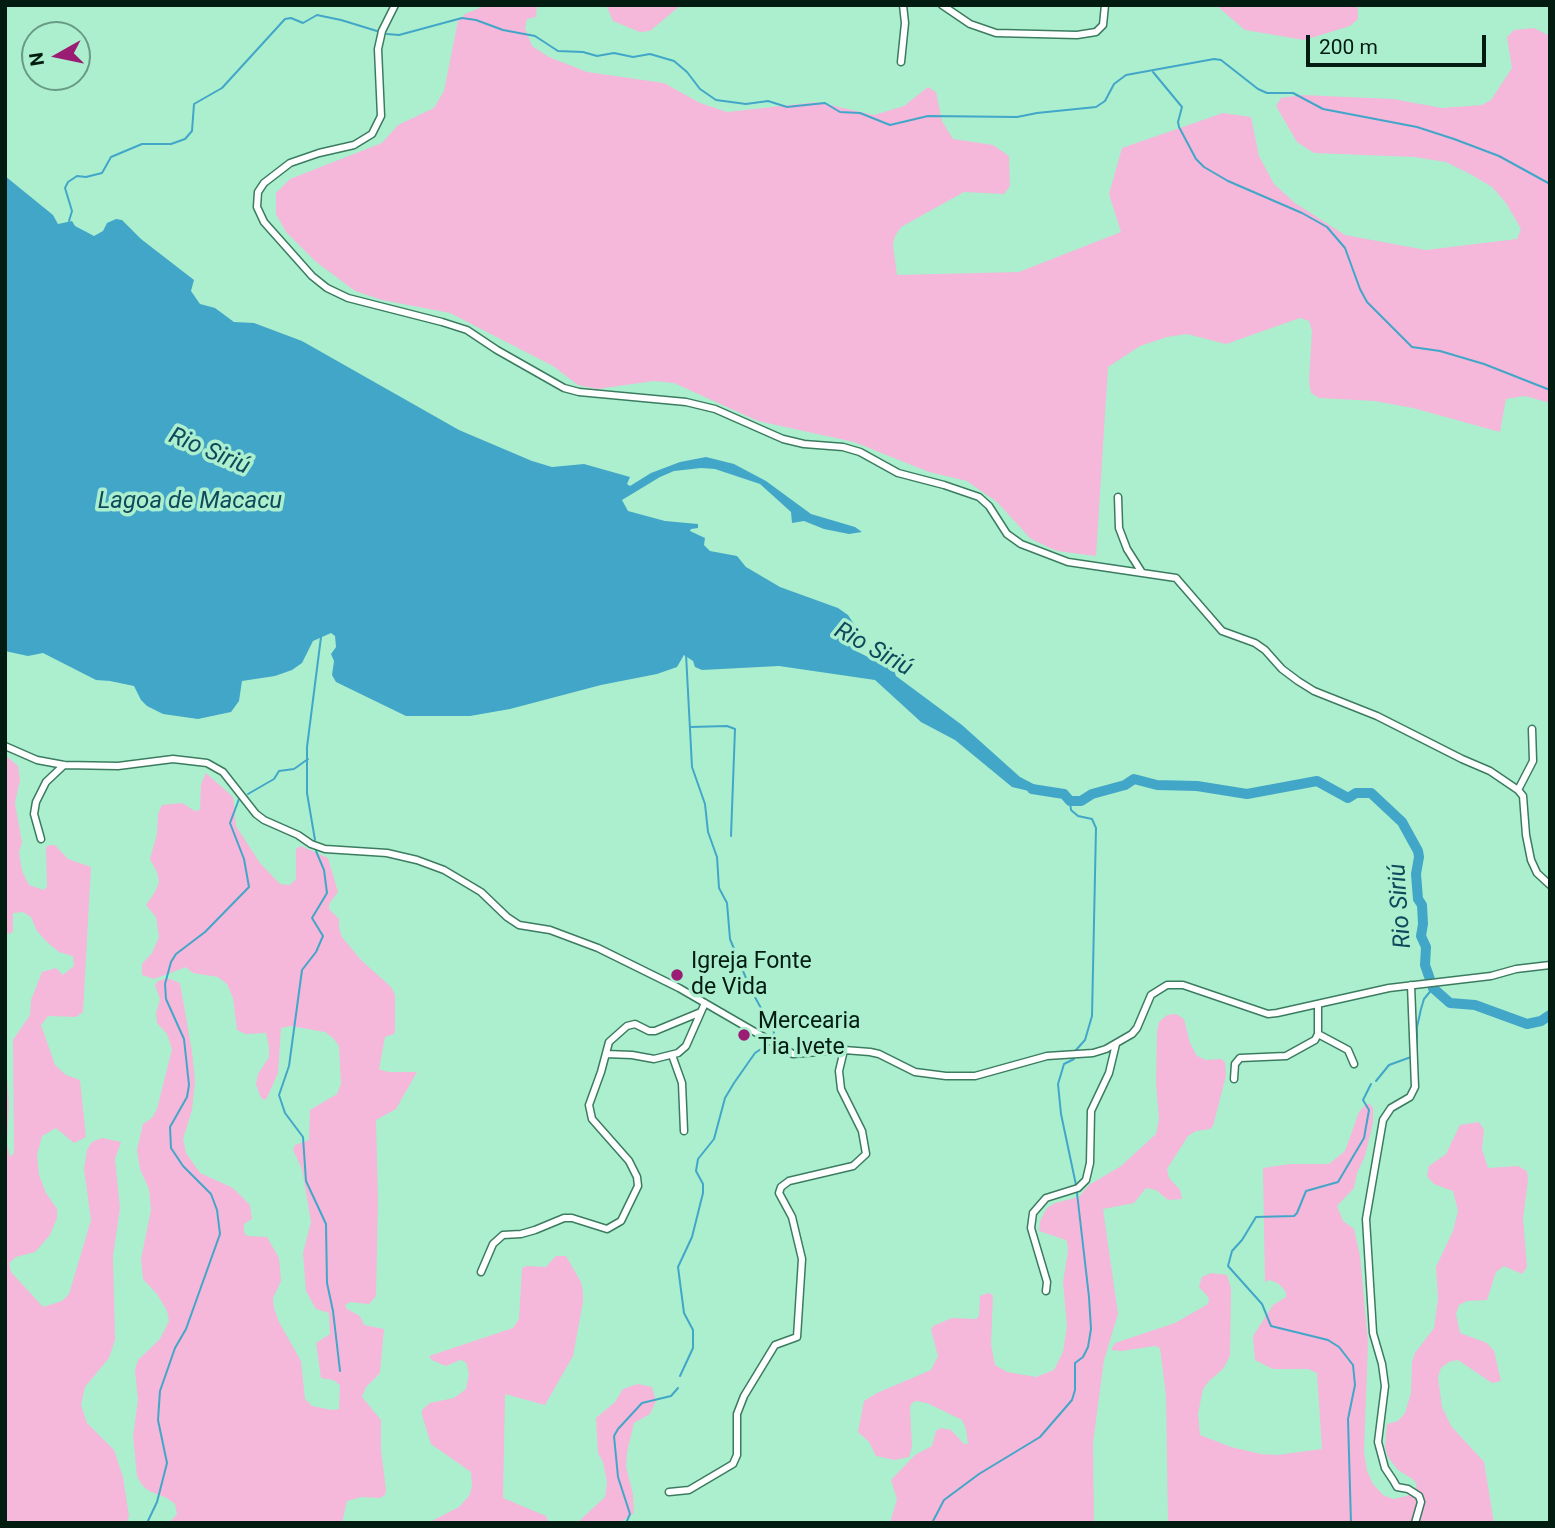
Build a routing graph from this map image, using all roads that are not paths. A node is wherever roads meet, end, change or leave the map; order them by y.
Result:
1 (395, 5) edge
2 (903, 5) edge
3 (942, 5) edge
4 (1105, 5) edge
5 (901, 62) dead end
6 (1118, 497) dead end
7 (1141, 571) junction
8 (1532, 729) dead end
9 (5, 747) edge
10 (64, 765) junction
11 (1518, 790) junction
12 (41, 839) dead end
13 (1550, 885) edge
14 (1550, 965) edge
15 (1411, 985) junction
16 (705, 1003) junction
17 (1318, 1004) junction
18 (701, 1012) junction
19 (1318, 1034) junction
20 (1116, 1044) junction
21 (844, 1050) junction
22 (607, 1054) junction
23 (672, 1055) junction
24 (1354, 1063) dead end
25 (1234, 1079) dead end
26 (684, 1130) dead end
27 (481, 1272) dead end
28 (1046, 1291) dead end
29 (669, 1492) dead end
30 (1415, 1523) edge

1 - 7 street
2 - 5 street
3 - 4 street
6 - 7 street
7 - 11 street
8 - 11 street
9 - 10 street
10 - 12 street
10 - 16 street
11 - 13 street
14 - 15 street
15 - 17 street
15 - 30 street
16 - 18 street
16 - 21 street
17 - 19 street
17 - 20 street
18 - 22 street
18 - 23 street
19 - 24 street
19 - 25 street
20 - 21 street
20 - 28 street
21 - 29 street
22 - 23 street
22 - 27 street
23 - 26 street

